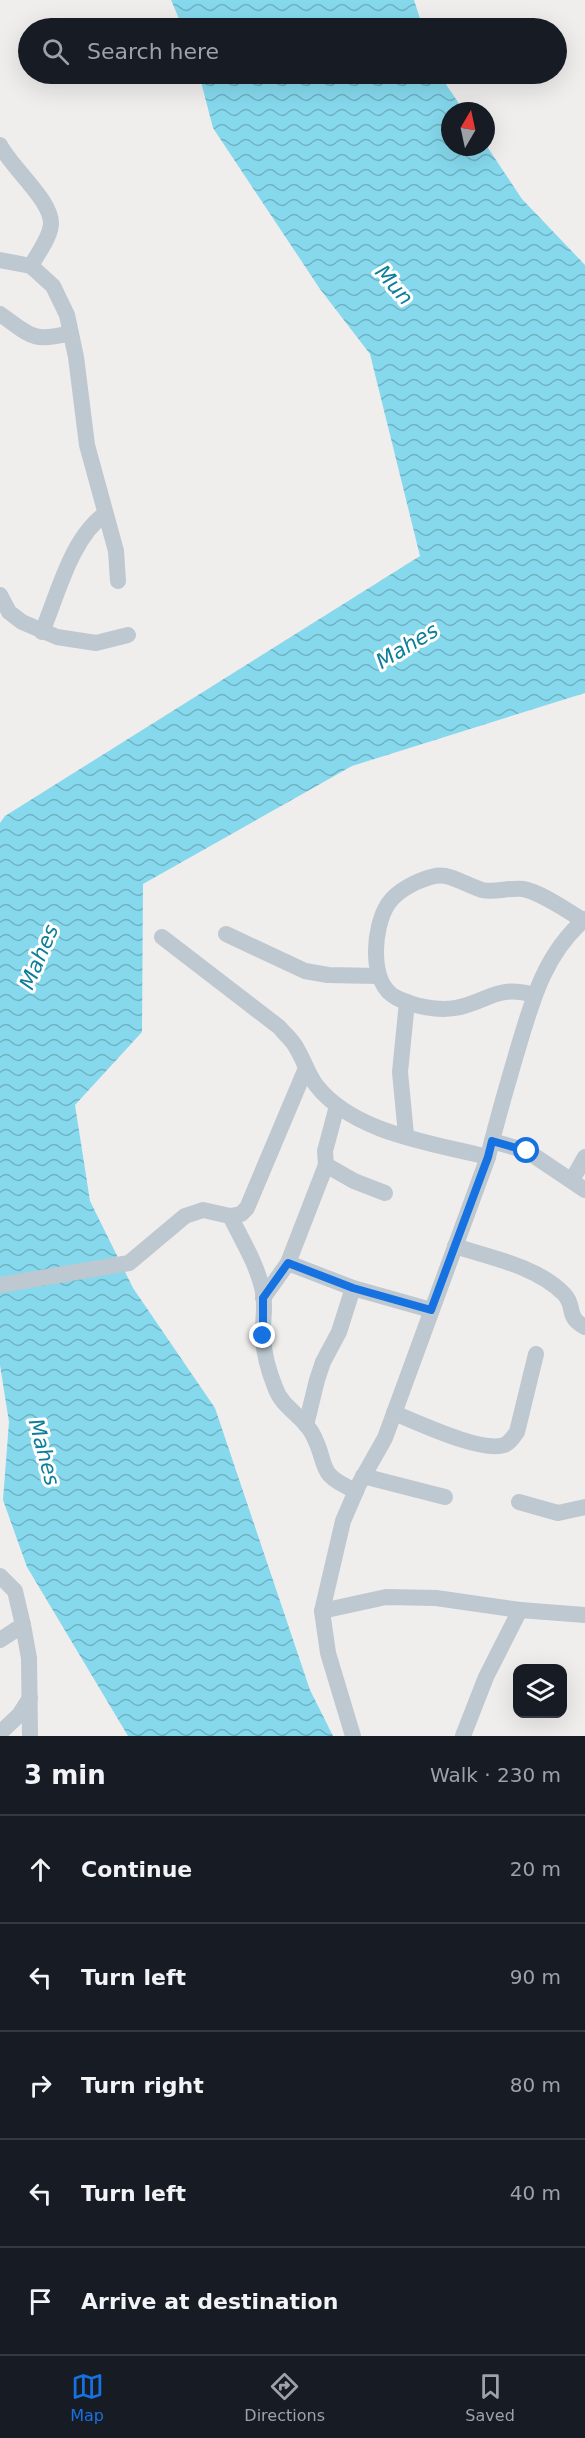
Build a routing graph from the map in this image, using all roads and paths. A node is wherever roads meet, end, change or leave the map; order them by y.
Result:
1 (0, 145) edge
2 (0, 260) edge
3 (31, 266) junction
4 (0, 314) edge
5 (70, 333) junction
6 (105, 514) junction
7 (118, 581) dead end
8 (0, 595) edge
9 (42, 632) junction
10 (128, 635) dead end
11 (584, 920) edge
12 (226, 933) dead end
13 (162, 937) dead end
14 (378, 976) junction
15 (534, 995) junction
16 (407, 1002) junction
17 (306, 1068) junction
18 (338, 1106) junction
19 (406, 1136) junction
20 (490, 1149) junction
21 (585, 1157) edge
22 (326, 1165) junction
23 (578, 1185) edge
24 (385, 1193) dead end
25 (230, 1216) junction
26 (455, 1246) junction
27 (288, 1263) junction
28 (0, 1285) edge
29 (353, 1288) junction
30 (263, 1298) junction
31 (431, 1310) junction
32 (585, 1327) edge
33 (536, 1354) dead end
34 (394, 1413) junction
35 (306, 1425) junction
36 (360, 1484) junction
37 (445, 1497) dead end
38 (519, 1502) dead end
39 (585, 1507) edge
40 (0, 1576) edge
41 (520, 1610) junction
42 (322, 1611) junction
43 (585, 1615) edge
44 (23, 1625) junction
45 (0, 1640) edge
46 (30, 1698) junction
47 (0, 1733) edge
48 (30, 1736) edge
49 (353, 1736) edge
50 (463, 1736) edge

1 - 3 street
2 - 3 street
3 - 5 street
4 - 5 street
5 - 6 street
6 - 7 street
6 - 9 street
8 - 9 street
9 - 10 street
11 - 14 street
11 - 15 street
12 - 14 street
13 - 17 street
14 - 16 street
15 - 16 street
15 - 20 street
16 - 19 street
17 - 18 street
17 - 25 street
18 - 19 street
18 - 22 street
19 - 20 street
20 - 23 street
20 - 26 street
21 - 23 street
22 - 24 street
22 - 27 street
25 - 28 street
25 - 30 street
26 - 31 street
26 - 32 street
27 - 29 street
27 - 30 street
29 - 31 street
29 - 35 street
30 - 35 street
31 - 34 street
33 - 34 street
34 - 36 street
35 - 36 street
36 - 37 street
36 - 42 street
38 - 39 street
40 - 44 street
41 - 42 street
41 - 43 street
41 - 50 street
42 - 49 street
44 - 45 street
44 - 46 street
46 - 47 street
46 - 48 street

